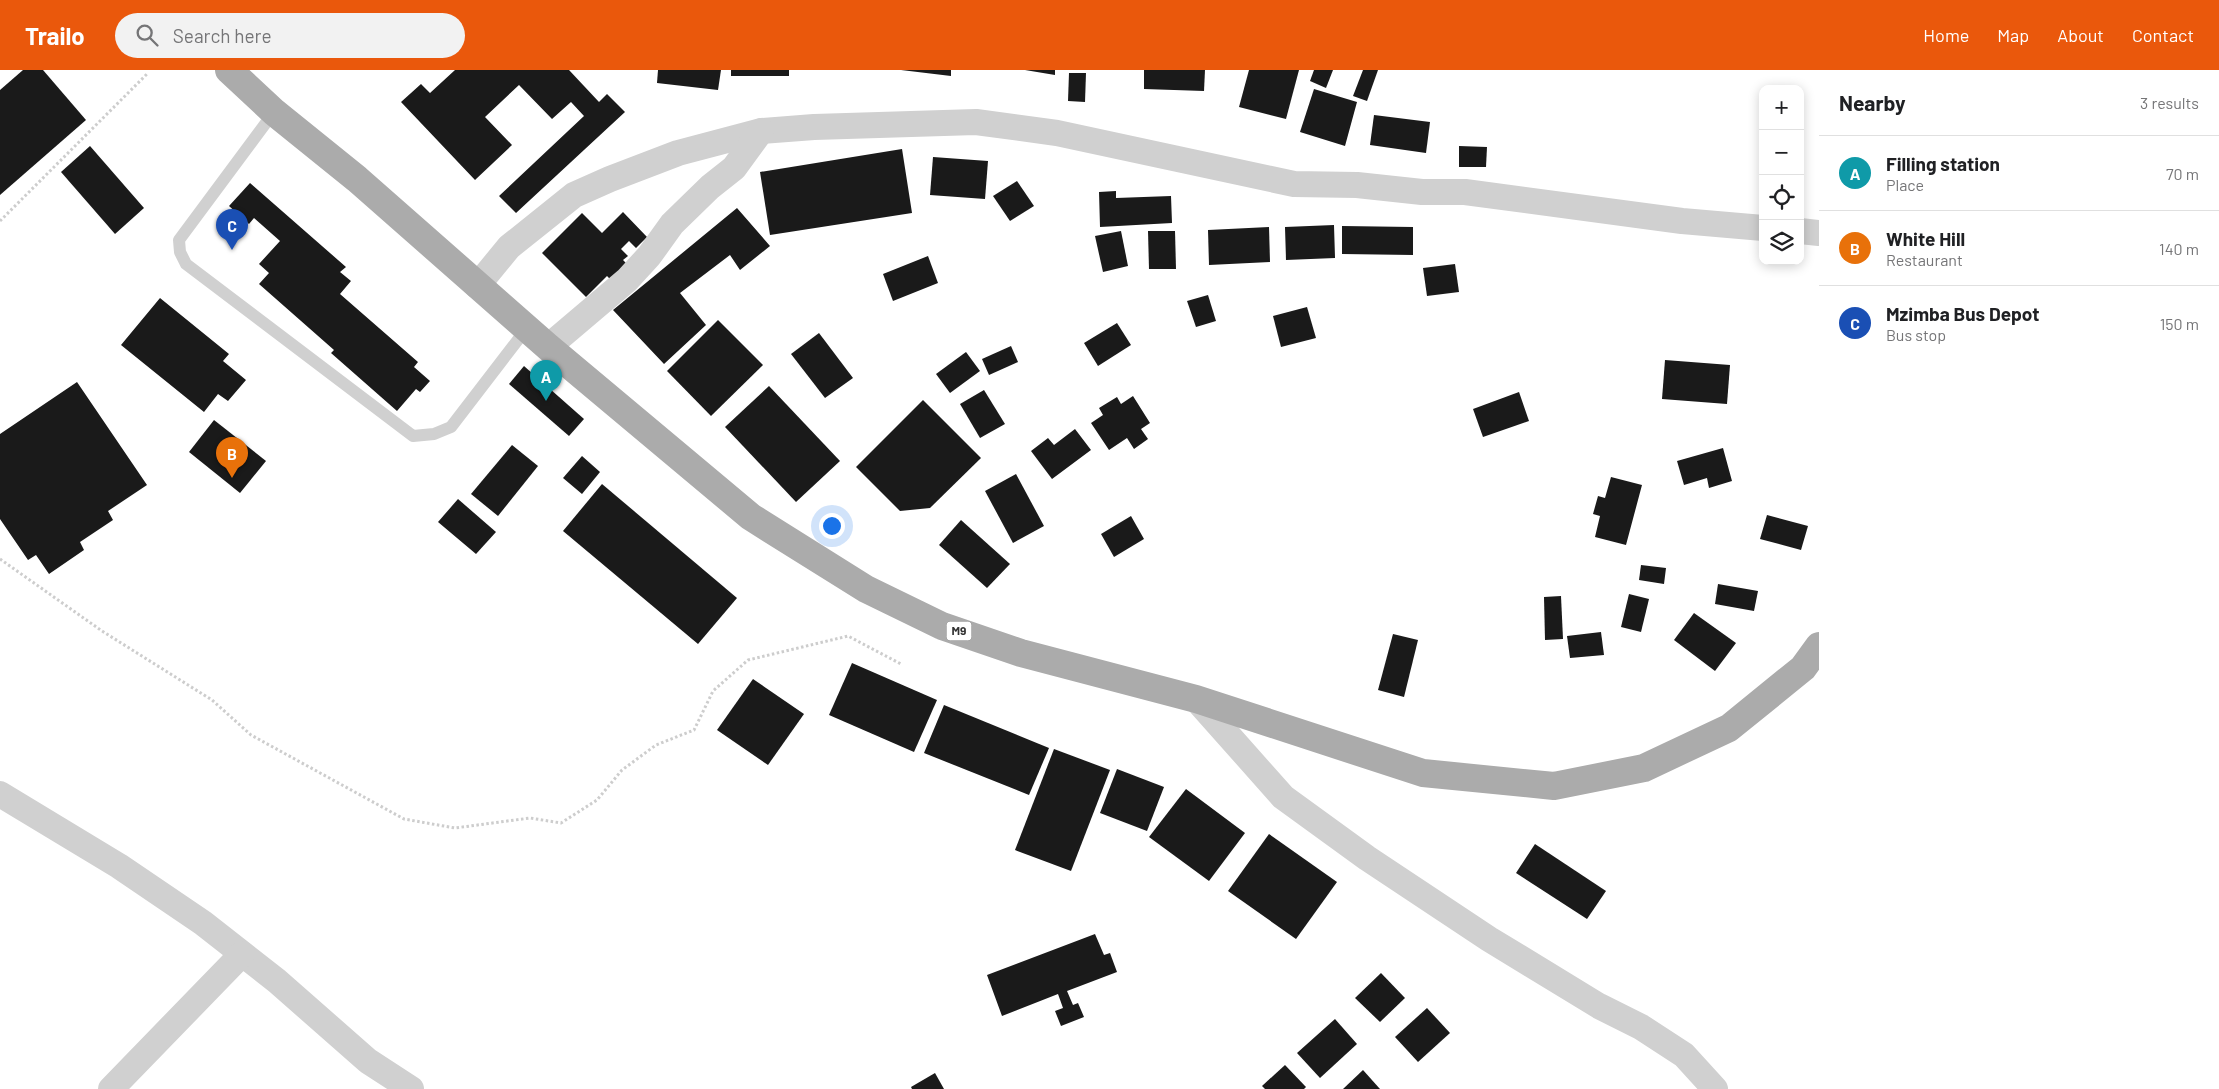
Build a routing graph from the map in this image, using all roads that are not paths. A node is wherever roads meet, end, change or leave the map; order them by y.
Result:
1 (229, 70) edge
2 (274, 112) junction
3 (762, 131) junction
4 (1759, 228) edge
5 (1804, 232) edge
6 (1819, 233) edge
7 (478, 286) junction
8 (527, 328) junction
9 (548, 347) junction
10 (1819, 646) edge
11 (1196, 698) junction
12 (0, 794) edge
13 (242, 954) junction
14 (111, 1089) edge
15 (411, 1089) edge
16 (1716, 1089) edge

1 - 2 main road, M9
2 - 7 main road, M9
2 - 8 lane
3 - 4 street
3 - 7 street
3 - 9 street
5 - 6 street
7 - 8 main road, M9
8 - 9 main road, M9
9 - 11 main road, M9
10 - 11 main road, M9
11 - 16 street
12 - 13 street
13 - 14 street
13 - 15 street

